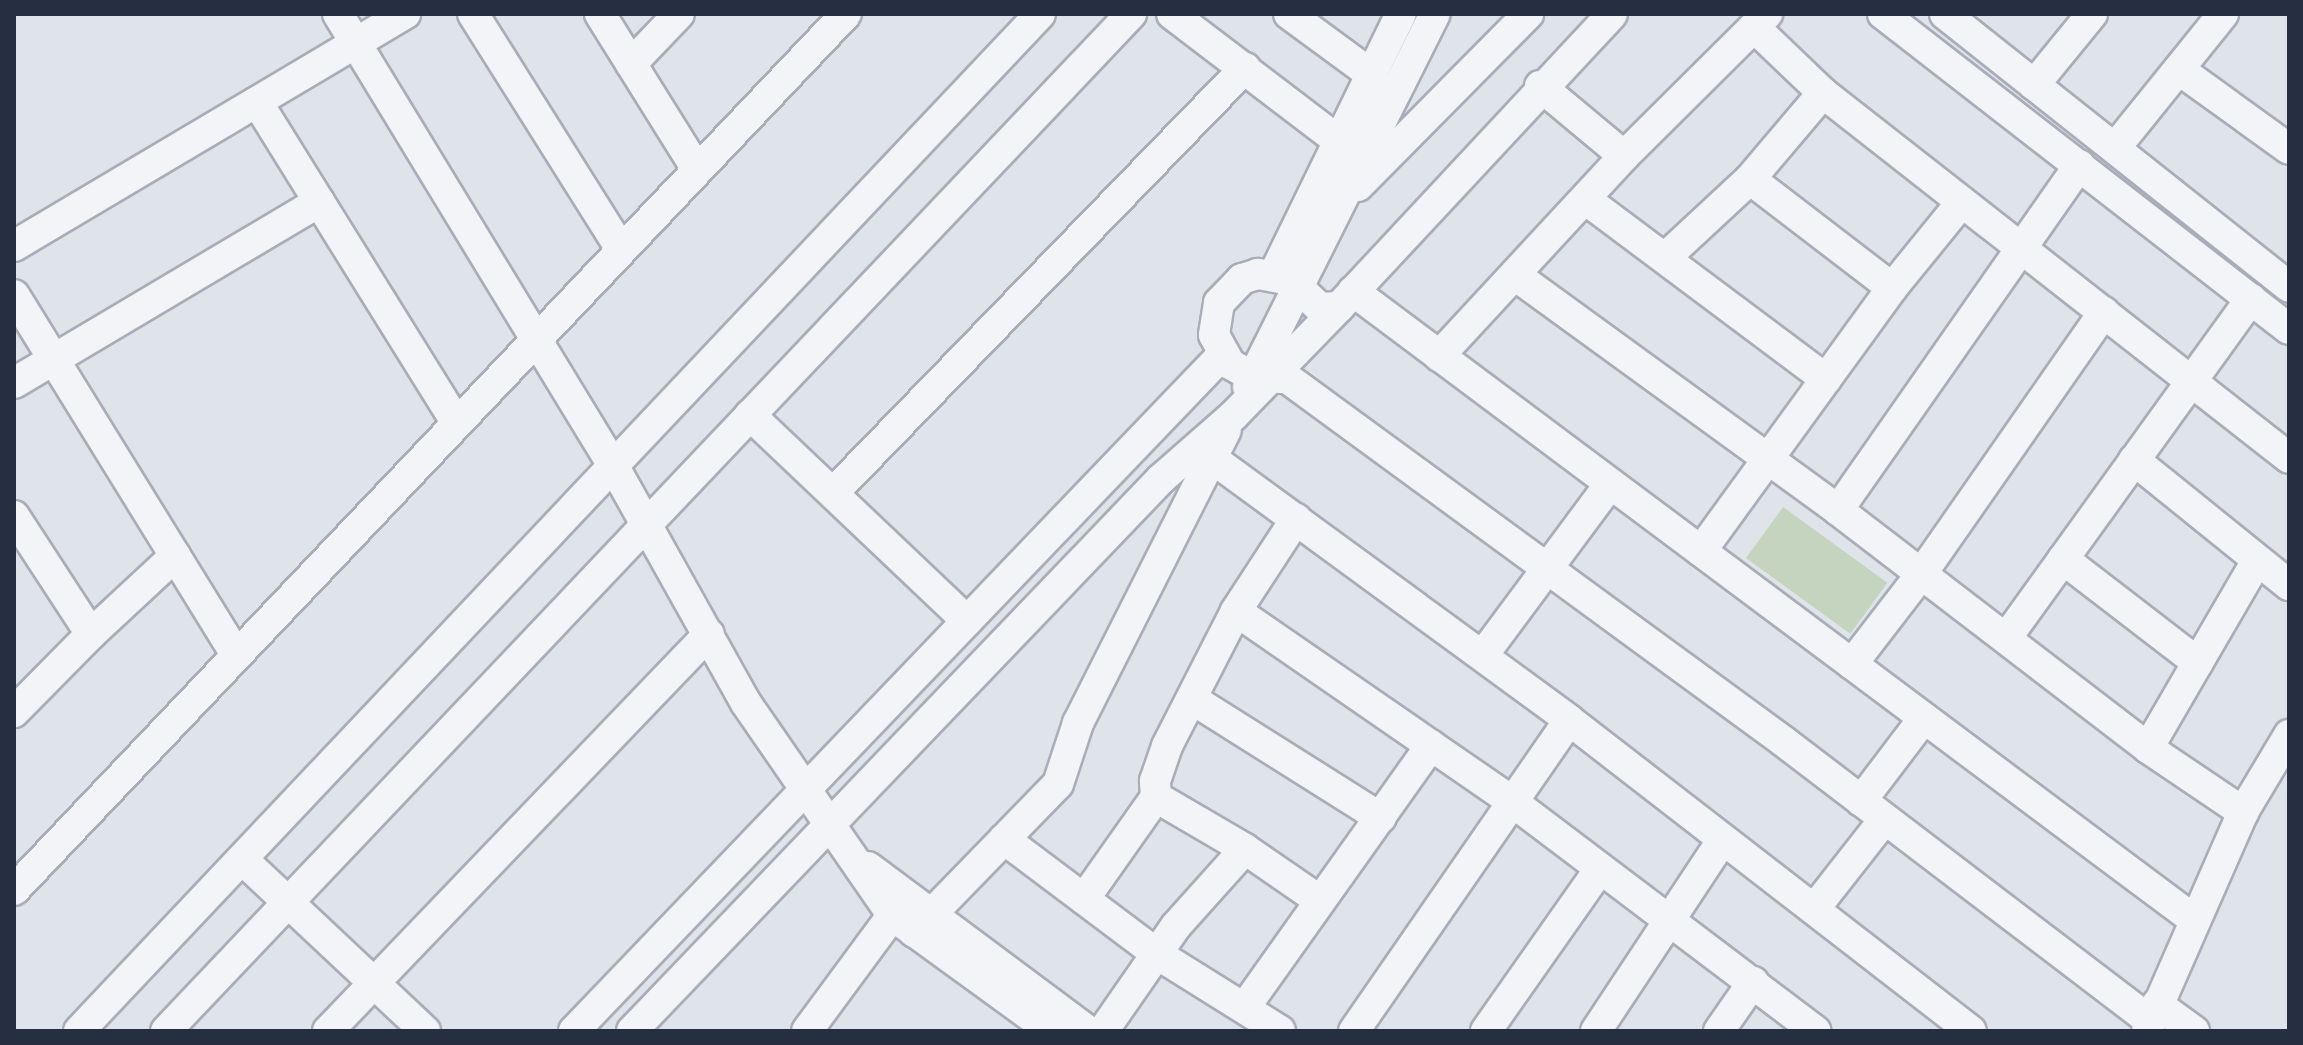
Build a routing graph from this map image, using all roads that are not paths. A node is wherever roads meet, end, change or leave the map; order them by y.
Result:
1 (338, 14) edge
2 (405, 14) edge
3 (473, 14) edge
4 (600, 14) edge
5 (679, 14) edge
6 (846, 14) edge
7 (1040, 14) edge
8 (1131, 14) edge
9 (1172, 14) edge
10 (1289, 14) edge
11 (1401, 14) edge
12 (1435, 14) edge
13 (1528, 14) edge
14 (1612, 14) edge
15 (1883, 14) edge
16 (2092, 14) edge
17 (2223, 14) edge
18 (1956, 17) edge
19 (1760, 21) edge
20 (355, 44) junction
21 (631, 64) junction
22 (1245, 68) junction
23 (2181, 71) junction
24 (1372, 75) junction
25 (2034, 85) junction
26 (1540, 86) junction
27 (1823, 93) junction
28 (257, 102) junction
29 (1339, 141) junction
30 (2115, 148) junction
31 (2289, 149) edge
32 (1624, 156) junction
33 (2080, 165) junction
34 (697, 169) junction
35 (1750, 179) junction
36 (1585, 199) junction
37 (319, 202) junction
38 (1961, 203) junction
39 (1338, 207) junction
40 (14, 246) edge
41 (2022, 246) junction
42 (621, 249) junction
43 (1666, 257) junction
44 (1515, 275) junction
45 (1286, 280) junction
46 (2287, 282) edge
47 (1892, 288) junction
48 (14, 295) edge
49 (1346, 299) junction
50 (2251, 299) junction
51 (2104, 312) junction
52 (2289, 329) edge
53 (536, 337) junction
54 (1222, 355) junction
55 (1439, 356) junction
56 (53, 359) junction
57 (1263, 375) junction
58 (1826, 379) junction
59 (14, 383) edge
60 (2190, 383) junction
61 (750, 415) junction
62 (1234, 415) junction
63 (456, 422) junction
64 (2289, 458) edge
65 (1772, 460) junction
66 (2134, 460) junction
67 (1217, 462) dead end
68 (614, 467) junction
69 (1610, 484) junction
70 (833, 493) junction
71 (1838, 510) junction
72 (14, 516) edge
73 (1296, 519) junction
74 (647, 523) junction
75 (1701, 551) junction
76 (175, 556) junction
77 (2063, 559) junction
78 (2257, 561) junction
79 (1545, 571) junction
80 (1922, 573) junction
81 (2289, 585) edge
82 (1236, 611) junction
83 (967, 621) junction
84 (91, 634) junction
85 (709, 634) junction
86 (2007, 637) junction
87 (236, 655) junction
88 (1483, 655) junction
89 (2198, 663) junction
90 (1852, 664) junction
91 (1192, 699) junction
92 (15, 708) edge
93 (1924, 718) junction
94 (1569, 720) junction
95 (2289, 735) edge
96 (1431, 745) junction
97 (2148, 748) junction
98 (805, 790) junction
99 (1156, 797) junction
100 (1514, 803) junction
101 (1873, 810) junction
102 (2243, 812) junction
103 (1381, 818) junction
104 (830, 824) junction
105 (1004, 839) junction
106 (1721, 842) junction
107 (1245, 849) junction
108 (242, 859) junction
109 (1599, 870) junction
110 (14, 890) edge
111 (1084, 899) junction
112 (1319, 900) junction
113 (288, 902) junction
114 (1815, 908) junction
115 (911, 913) junction
116 (2193, 919) junction
117 (1672, 921) junction
118 (1157, 954) junction
119 (374, 982) junction
120 (1753, 982) junction
121 (1245, 1007) junction
122 (2151, 1019) edge
123 (1935, 1021) edge
124 (820, 1027) edge
125 (79, 1031) edge
126 (166, 1031) edge
127 (328, 1031) edge
128 (425, 1031) edge
129 (574, 1031) edge
130 (632, 1031) edge
131 (1051, 1031) edge
132 (1088, 1031) edge
133 (1103, 1031) edge
134 (1280, 1031) edge
135 (1354, 1031) edge
136 (1486, 1031) edge
137 (1596, 1031) edge
138 (1719, 1031) edge
139 (1815, 1031) edge
140 (1971, 1031) edge
141 (2194, 1031) edge

1 - 20 street
2 - 20 street
3 - 42 street
4 - 21 street
5 - 21 street
6 - 34 street
7 - 68 street
8 - 61 street
9 - 22 street
10 - 24 street
11 - 24 street
12 - 39 street
13 - 39 street
14 - 26 street
15 - 33 street
16 - 25 street
17 - 23 street
18 - 25 street
19 - 27 street
19 - 32 street
20 - 28 street
20 - 53 street
21 - 34 street
22 - 29 street
22 - 70 street
23 - 30 street
23 - 31 street
24 - 29 street
25 - 30 street
26 - 32 street
26 - 49 street
27 - 35 street
27 - 38 street
28 - 37 street
28 - 40 street
29 - 45 street
30 - 46 street
32 - 36 street
33 - 41 street
33 - 50 street
34 - 42 street
35 - 43 street
35 - 47 street
36 - 43 street
36 - 44 street
37 - 56 street
37 - 63 street
38 - 41 street
38 - 47 street
39 - 45 street
41 - 51 street
41 - 71 street
42 - 53 street
43 - 58 street
44 - 55 street
44 - 65 street
45 - 49 street
45 - 54 street
45 - 57 street
47 - 58 street
48 - 56 street
49 - 55 street
49 - 57 street
50 - 52 street
50 - 60 street
51 - 60 street
51 - 80 street
53 - 63 street
53 - 68 street
54 - 57 street
54 - 83 street
55 - 69 street
56 - 59 street
56 - 76 street
57 - 62 street
57 - 79 street
58 - 65 street
60 - 64 street
60 - 66 street
61 - 70 street
61 - 74 street
62 - 104 street
62 - 105 street
63 - 87 street
65 - 71 street
65 - 75 street
66 - 77 street
66 - 78 street
67 - 73 street
68 - 74 street
68 - 108 street
69 - 75 street
69 - 79 street
70 - 83 street
71 - 80 street
72 - 84 street
73 - 82 street
73 - 88 street
74 - 85 street
74 - 113 street
75 - 90 street
76 - 84 street
76 - 87 street
77 - 86 street
77 - 89 street
78 - 81 street
78 - 89 street
79 - 88 street
79 - 101 street
80 - 86 street
80 - 90 street
82 - 91 street
82 - 96 street
83 - 98 street
84 - 92 street
85 - 98 street
85 - 119 street
86 - 97 street
87 - 110 street
88 - 94 street
89 - 97 street
90 - 93 street
91 - 99 street
91 - 103 street
93 - 101 street
93 - 116 street
94 - 100 street
94 - 106 street
95 - 102 street
96 - 100 street
96 - 103 street
97 - 102 street
98 - 104 street
98 - 129 street
99 - 107 street
99 - 111 street
100 - 109 street
100 - 135 street
101 - 114 street
101 - 122 street
102 - 116 street
103 - 112 street
104 - 115 street
104 - 130 street
105 - 111 street
105 - 115 street
106 - 114 street
106 - 117 street
107 - 112 street
107 - 118 street
108 - 113 street
108 - 125 street
109 - 117 street
109 - 136 street
111 - 118 street
112 - 121 street
113 - 119 street
113 - 126 street
114 - 123 street
115 - 124 street
115 - 131 street
115 - 132 street
116 - 122 street
117 - 120 street
117 - 137 street
118 - 121 street
118 - 133 street
119 - 127 street
119 - 128 street
120 - 138 street
120 - 139 street
121 - 134 street
122 - 141 street
123 - 140 street

